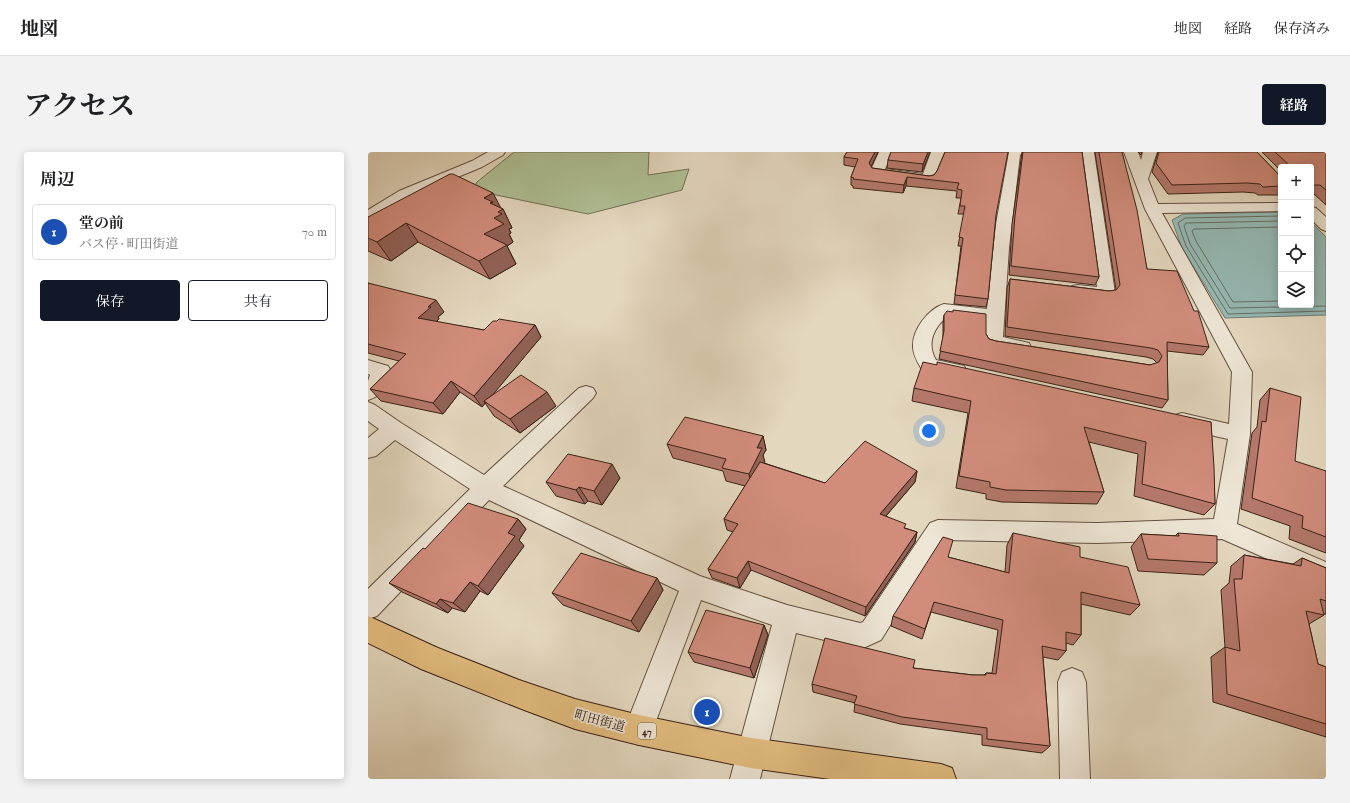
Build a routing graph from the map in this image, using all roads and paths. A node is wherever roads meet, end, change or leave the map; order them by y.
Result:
1 (498, 152) edge
2 (886, 152) edge
3 (938, 152) edge
4 (1016, 152) edge
5 (1087, 152) edge
6 (1131, 152) edge
7 (1150, 152) edge
8 (1141, 179) junction
9 (1278, 207) edge
10 (1152, 209) junction
11 (1314, 214) edge
12 (368, 217) edge
13 (1326, 226) edge
14 (1060, 287) edge
15 (995, 316) junction
16 (1039, 349) edge
17 (368, 367) edge
18 (976, 375) edge
19 (368, 392) edge
20 (586, 393) dead end
21 (368, 410) edge
22 (1162, 417) edge
23 (394, 429) junction
24 (1239, 434) junction
25 (368, 450) edge
26 (486, 488) junction
27 (1224, 529) junction
28 (1326, 574) edge
29 (694, 586) junction
30 (368, 607) edge
31 (787, 618) junction
32 (368, 629) edge
33 (1072, 682) dead end
34 (639, 730) junction
35 (748, 766) edge
36 (941, 779) edge
37 (1075, 779) edge

1 - 12 street
2 - 3 street
4 - 15 street
5 - 14 street
6 - 8 street
7 - 8 street
8 - 10 street
9 - 10 street
10 - 24 street
11 - 13 street
15 - 16 street
15 - 18 street
17 - 19 street
20 - 26 street
21 - 23 street
22 - 24 street
23 - 25 street
23 - 26 street
24 - 27 street
26 - 29 street
26 - 30 street
27 - 28 street
27 - 31 street
29 - 31 street
29 - 34 street
31 - 35 street
32 - 34 main road, 町田街道 / 47
33 - 37 street
34 - 35 main road, 町田街道 / 47
35 - 36 main road, 町田街道 / 47

